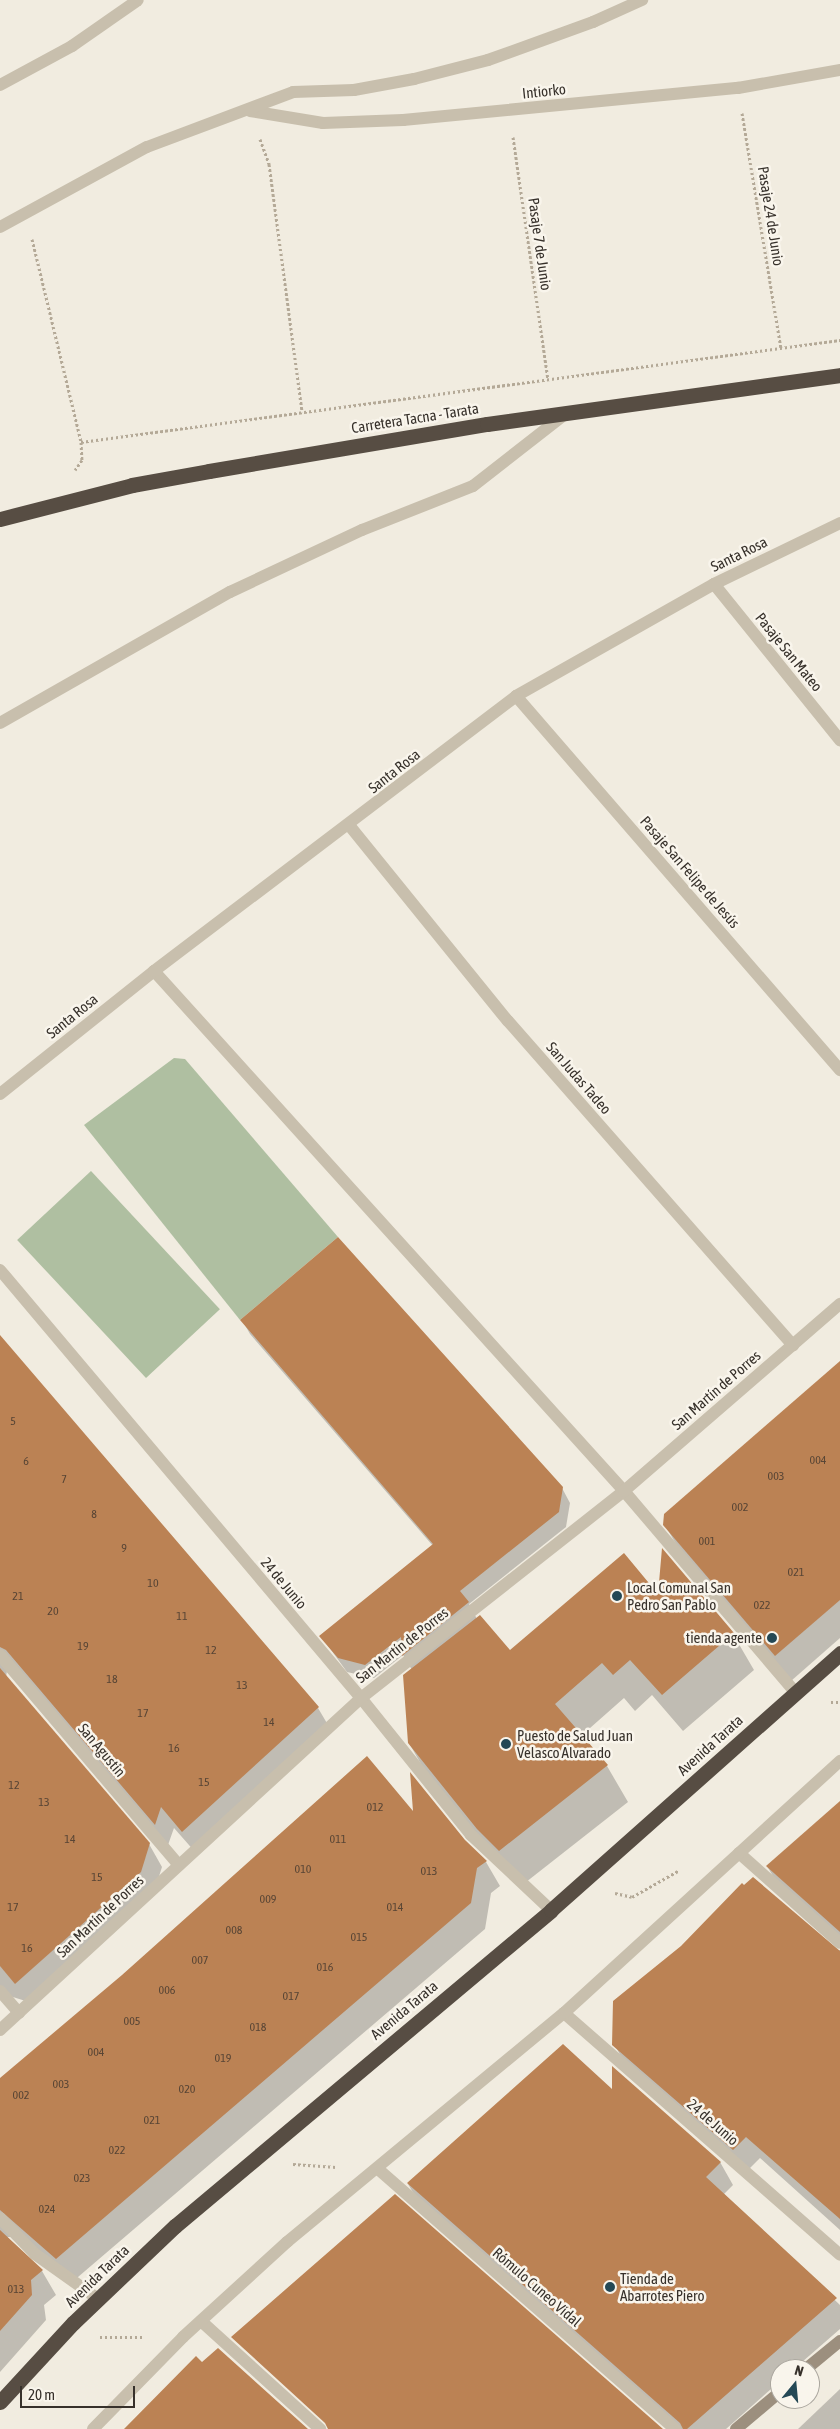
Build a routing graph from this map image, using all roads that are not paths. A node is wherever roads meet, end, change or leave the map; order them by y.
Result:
1 (138, 0) edge
2 (642, 0) edge
3 (840, 70) edge
4 (0, 86) edge
5 (250, 111) junction
6 (0, 227) edge
7 (840, 374) edge
8 (564, 415) junction
9 (0, 519) edge
10 (840, 523) edge
11 (714, 584) junction
12 (516, 696) junction
13 (0, 723) edge
14 (840, 740) edge
15 (349, 825) junction
16 (154, 971) junction
17 (840, 1070) edge
18 (0, 1094) edge
19 (0, 1270) edge
20 (840, 1304) edge
21 (793, 1345) junction
22 (624, 1492) junction
23 (840, 1653) edge
24 (0, 1655) edge
25 (795, 1692) junction
26 (361, 1698) junction
27 (840, 1761) edge
28 (739, 1853) junction
29 (179, 1865) junction
30 (551, 1910) junction
31 (840, 1943) edge
32 (0, 1991) edge
33 (19, 2013) junction
34 (564, 2013) junction
35 (0, 2030) edge
36 (378, 2169) junction
37 (0, 2218) edge
38 (840, 2255) edge
39 (98, 2299) junction
40 (201, 2320) junction
41 (840, 2340) edge
42 (818, 2359) edge
43 (770, 2400) edge
44 (0, 2402) edge
45 (93, 2429) edge
46 (320, 2429) edge
47 (675, 2429) edge
48 (736, 2429) edge

1 - 4 street
2 - 5 street
3 - 5 street, Intiorko
5 - 6 street
7 - 8 highway, Carretera Tacna - Tarata
8 - 9 highway, Carretera Tacna - Tarata
8 - 13 street
10 - 11 street, Santa Rosa
11 - 12 street, Santa Rosa
11 - 14 street, Pasaje San Mateo
12 - 15 street, Santa Rosa
12 - 17 street, Pasaje San Felipe de Jesús
15 - 16 street, Santa Rosa
15 - 21 street, San Judas Tadeo
16 - 18 street, Santa Rosa
16 - 22 street
19 - 26 street, 24 de Junio
20 - 21 street, San Martín de Porres
21 - 22 street, San Martín de Porres
22 - 25 street
22 - 26 street, San Martín de Porres
23 - 25 highway, Avenida Tarata
24 - 29 street, San Agustín
25 - 30 highway, Avenida Tarata
26 - 29 street, San Martín de Porres
26 - 30 street, 24 de Junio
27 - 28 street
28 - 31 street
28 - 34 street
29 - 33 street, San Martín de Porres
30 - 39 highway, Avenida Tarata
32 - 33 street
33 - 35 street, San Martín de Porres
34 - 36 street
34 - 38 street, 24 de Junio
36 - 40 street
36 - 47 street, Rómulo Cuneo Vidal
37 - 39 street
39 - 44 highway, Avenida Tarata
40 - 45 street
40 - 46 street
41 - 42 street
43 - 48 street

